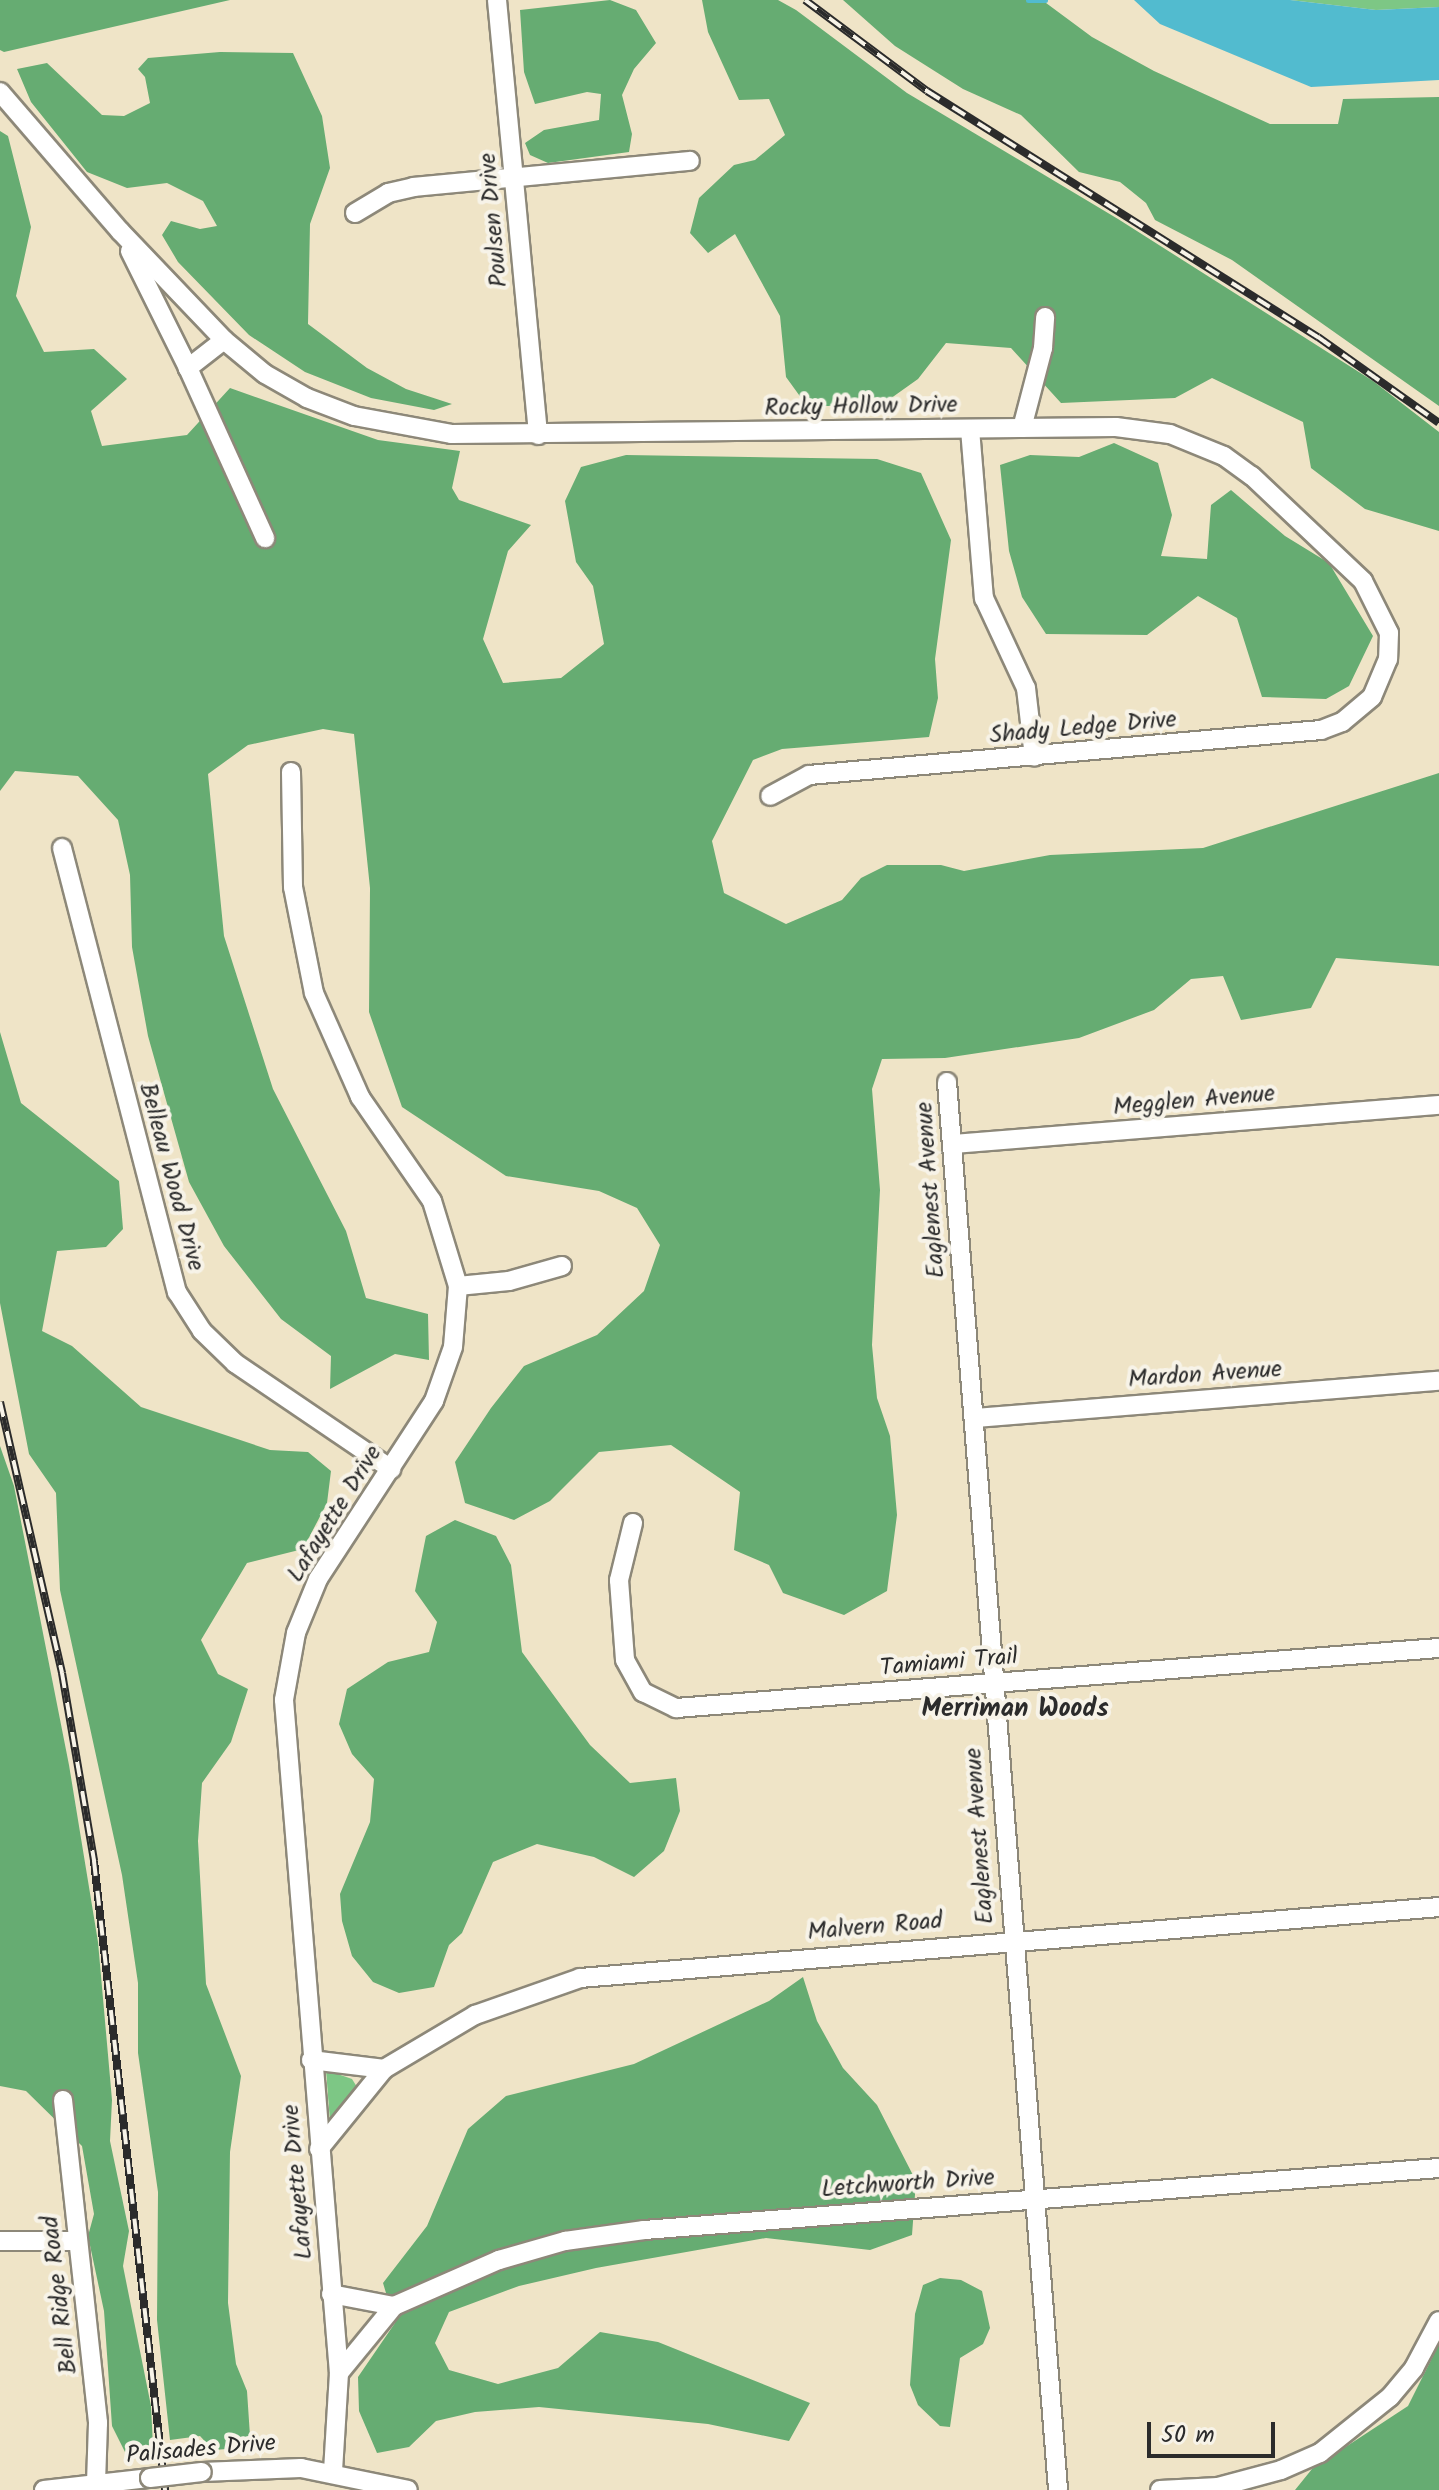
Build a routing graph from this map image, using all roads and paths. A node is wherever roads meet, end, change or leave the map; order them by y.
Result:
1 (497, 0) edge
2 (0, 92) edge
3 (690, 161) dead end
4 (515, 177) junction
5 (355, 213) dead end
6 (120, 231) junction
7 (1045, 317) dead end
8 (224, 340) junction
9 (188, 368) junction
10 (1022, 428) junction
11 (970, 429) junction
12 (538, 435) junction
13 (265, 538) dead end
14 (1383, 678) joint
15 (1034, 757) junction
16 (291, 772) dead end
17 (770, 796) dead end
18 (62, 848) dead end
19 (947, 1082) dead end
20 (1439, 1105) edge
21 (953, 1144) junction
22 (562, 1266) dead end
23 (458, 1286) junction
24 (1439, 1381) edge
25 (975, 1418) junction
26 (391, 1469) junction
27 (633, 1523) dead end
28 (1439, 1648) edge
29 (992, 1682) junction
30 (1439, 1907) edge
31 (1011, 1940) junction
32 (311, 2060) junction
33 (384, 2069) junction
34 (63, 2100) dead end
35 (319, 2149) junction
36 (1439, 2168) edge
37 (1033, 2198) junction
38 (0, 2241) edge
39 (77, 2241) junction
40 (331, 2294) junction
41 (394, 2306) junction
42 (1439, 2321) edge
43 (339, 2373) junction
44 (333, 2471) junction
45 (96, 2484) junction
46 (1218, 2488) edge
47 (44, 2490) edge
48 (408, 2490) edge
49 (1058, 2490) edge
50 (1160, 2490) edge

1 - 4 street, Poulsen Drive
2 - 6 street
3 - 4 street
4 - 5 street
4 - 12 street, Poulsen Drive
6 - 8 street, Rocky Hollow Drive
6 - 9 street
7 - 10 street
8 - 9 street
8 - 12 street, Rocky Hollow Drive
9 - 13 street
10 - 11 street, Rocky Hollow Drive
10 - 14 street, Rocky Hollow Drive
11 - 12 street, Rocky Hollow Drive
11 - 15 street
14 - 15 street, Shady Ledge Drive
15 - 17 street, Shady Ledge Drive
16 - 23 street, Lafayette Drive
18 - 26 street, Belleau Wood Drive
19 - 21 street, Eaglenest Avenue
20 - 21 street, Megglen Avenue
21 - 25 street, Eaglenest Avenue
22 - 23 street
23 - 26 street, Lafayette Drive
24 - 25 street, Mardon Avenue
25 - 29 street, Eaglenest Avenue
26 - 32 street, Lafayette Drive
27 - 29 street, Tamiami Trail
28 - 29 street, Tamiami Trail
29 - 31 street, Eaglenest Avenue
30 - 31 street, Malvern Road
31 - 33 street, Malvern Road
31 - 37 street, Eaglenest Avenue
32 - 33 street
32 - 35 street, Lafayette Drive
33 - 35 street, Malvern Road
34 - 39 street, Bell Ridge Road
35 - 40 street, Lafayette Drive
36 - 37 street, Letchworth Drive
37 - 41 street, Letchworth Drive
37 - 49 street, Eaglenest Avenue
38 - 39 street
39 - 45 street, Bell Ridge Road
40 - 41 street
40 - 43 street, Lafayette Drive
41 - 43 street, Letchworth Drive
42 - 46 street
43 - 44 street, Lafayette Drive
44 - 45 street, Palisades Drive, bridge
44 - 48 street, Palisades Drive
45 - 47 street, Palisades Drive
46 - 50 street

